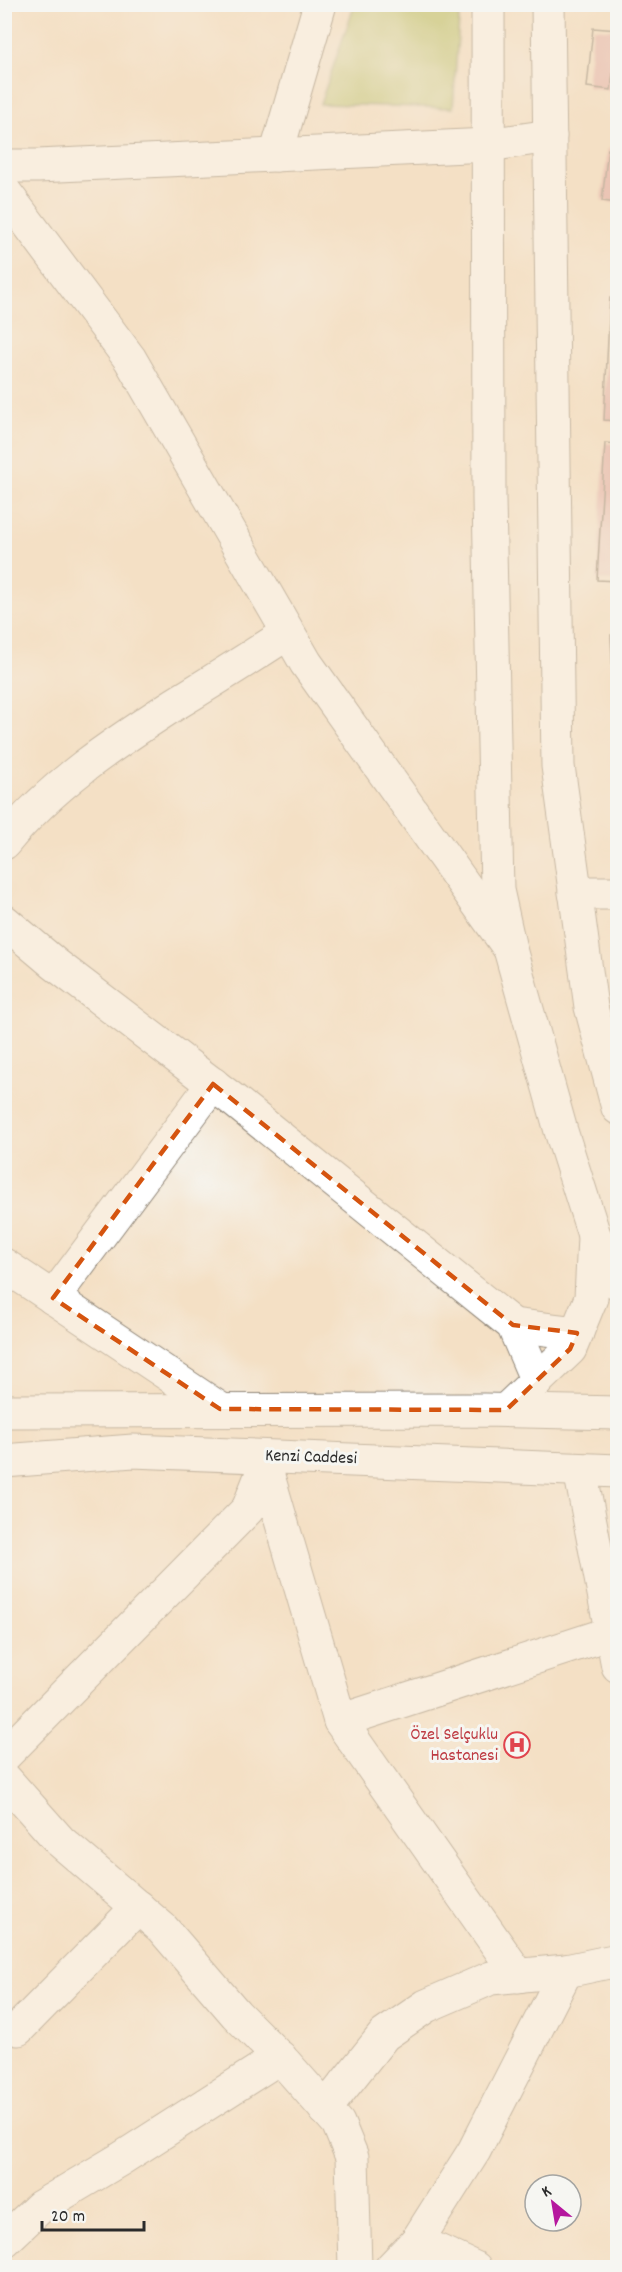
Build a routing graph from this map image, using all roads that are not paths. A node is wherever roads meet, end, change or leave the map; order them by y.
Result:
1 (320, 4) edge
2 (488, 4) edge
3 (548, 4) edge
4 (550, 136) junction
5 (488, 144) junction
6 (276, 154) junction
7 (4, 166) edge
8 (4, 191) edge
9 (288, 633) junction
10 (4, 843) edge
11 (575, 893) junction
12 (618, 893) edge
13 (4, 921) edge
14 (510, 949) junction
15 (213, 1084) junction
16 (618, 1108) edge
17 (594, 1235) junction
18 (4, 1265) edge
19 (618, 1283) edge
20 (53, 1298) junction
21 (513, 1325) junction
22 (577, 1333) junction
23 (537, 1381) junction
24 (220, 1409) junction
25 (4, 1410) edge
26 (506, 1410) junction
27 (618, 1413) edge
28 (4, 1461) edge
29 (580, 1470) junction
30 (618, 1472) edge
31 (611, 1633) junction
32 (618, 1666) edge
33 (340, 1722) junction
34 (6, 1778) edge
35 (138, 1907) junction
36 (618, 1960) edge
37 (566, 1971) junction
38 (519, 1976) junction
39 (18, 2029) dead end
40 (280, 2057) junction
41 (325, 2109) junction
42 (4, 2241) edge
43 (417, 2241) junction
44 (355, 2268) edge
45 (391, 2268) edge
46 (475, 2268) edge

1 - 6 street
2 - 5 street
3 - 4 street
4 - 5 street
4 - 11 street
5 - 6 street
5 - 14 street
6 - 7 street
8 - 9 street
9 - 10 street
9 - 14 street
11 - 12 street
11 - 16 street
13 - 15 street
14 - 17 street
15 - 20 street
15 - 21 street
17 - 19 street
17 - 22 street
18 - 20 street
20 - 24 street
21 - 22 street
21 - 23 street
22 - 23 street
23 - 26 street
24 - 25 street
24 - 26 street
26 - 27 street
28 - 29 street, Kenzi Caddesi
29 - 30 street, Kenzi Caddesi
29 - 31 street
31 - 32 street
31 - 33 street
33 - 34 street
33 - 38 street
34 - 35 street
35 - 39 street
35 - 40 street
36 - 37 street
37 - 38 street
37 - 43 street
38 - 41 street
40 - 41 street
40 - 42 street
41 - 44 street
43 - 45 street
43 - 46 street

